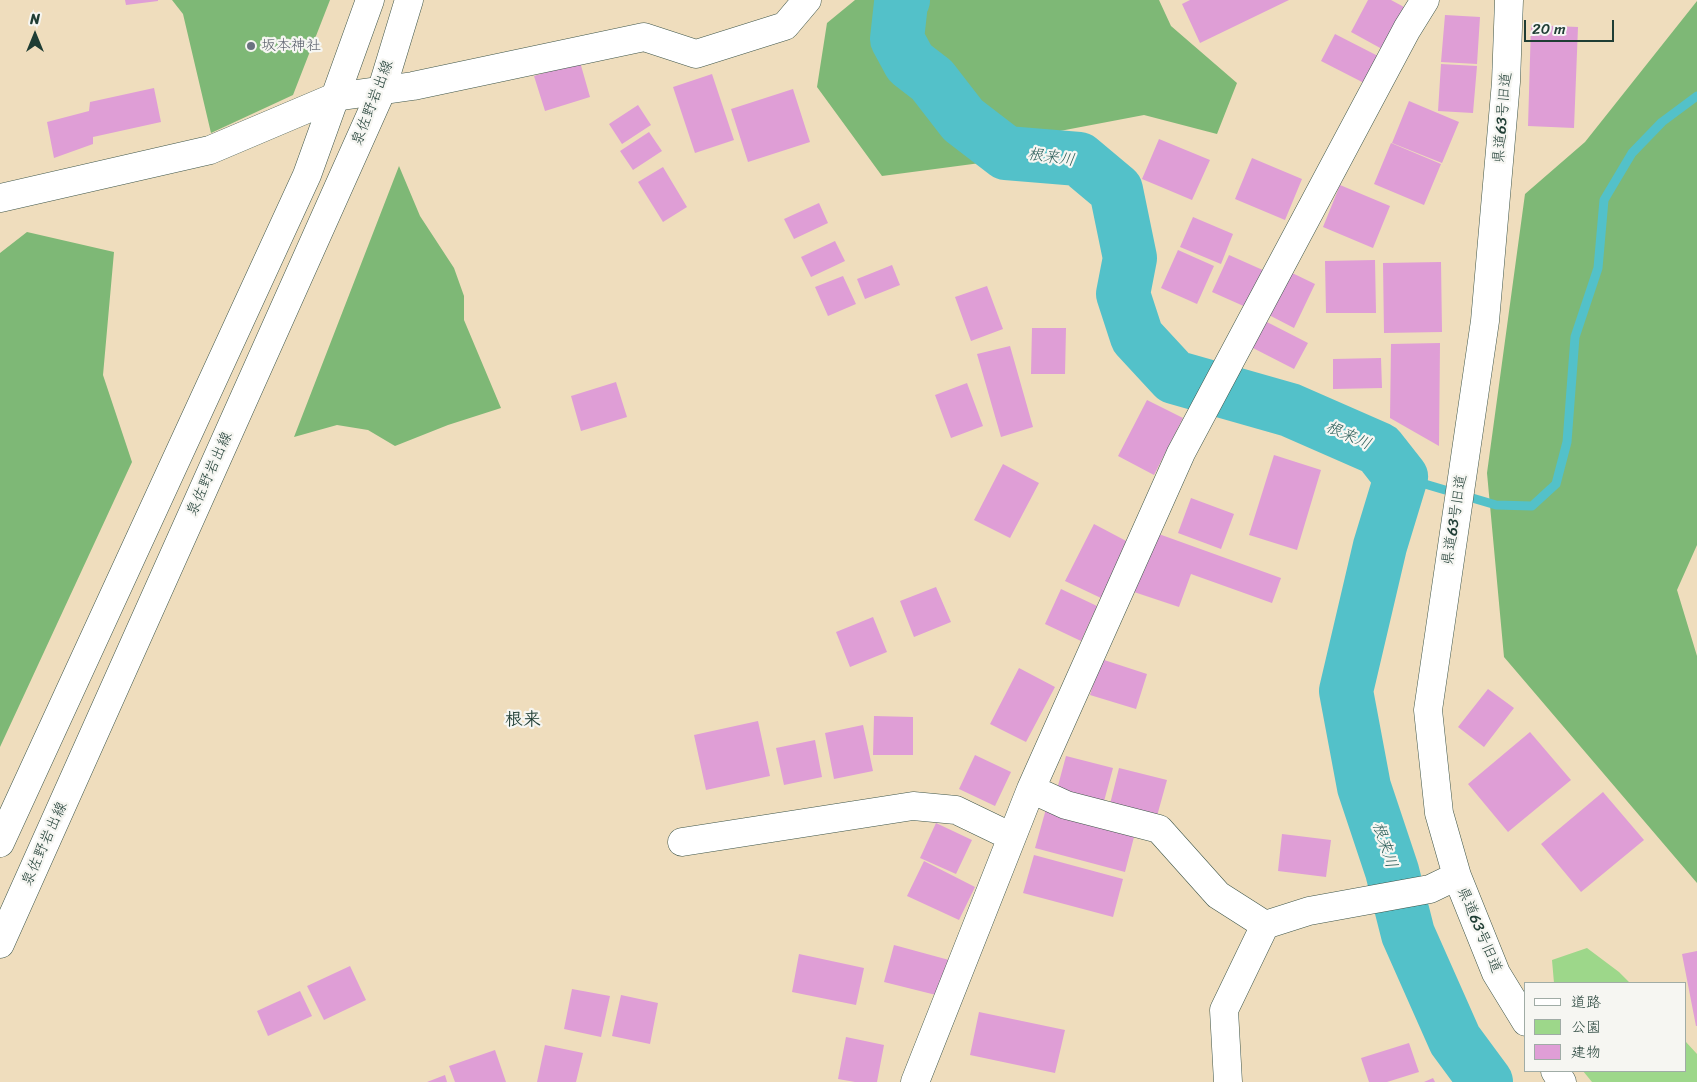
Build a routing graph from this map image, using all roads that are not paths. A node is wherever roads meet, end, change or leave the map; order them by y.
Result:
1 (370, 0) edge
2 (409, 0) edge
3 (807, 0) edge
4 (1425, 0) edge
5 (1509, 0) edge
6 (381, 92) junction
7 (335, 97) junction
8 (0, 198) edge
9 (1032, 788) junction
10 (1012, 837) junction
11 (682, 842) dead end
12 (0, 843) edge
13 (1456, 876) junction
14 (1265, 925) junction
15 (0, 944) edge
16 (1524, 1019) edge
17 (915, 1082) edge
18 (1228, 1082) edge

1 - 7 street
2 - 6 street, 泉佐野岩出線
3 - 6 street
4 - 9 street
5 - 13 street, 県道63号旧道
6 - 7 street
6 - 15 street, 泉佐野岩出線
7 - 8 street
7 - 12 street
9 - 10 street
9 - 14 street
10 - 11 street
10 - 17 street
13 - 14 street
13 - 16 street, 県道63号旧道
14 - 18 street

